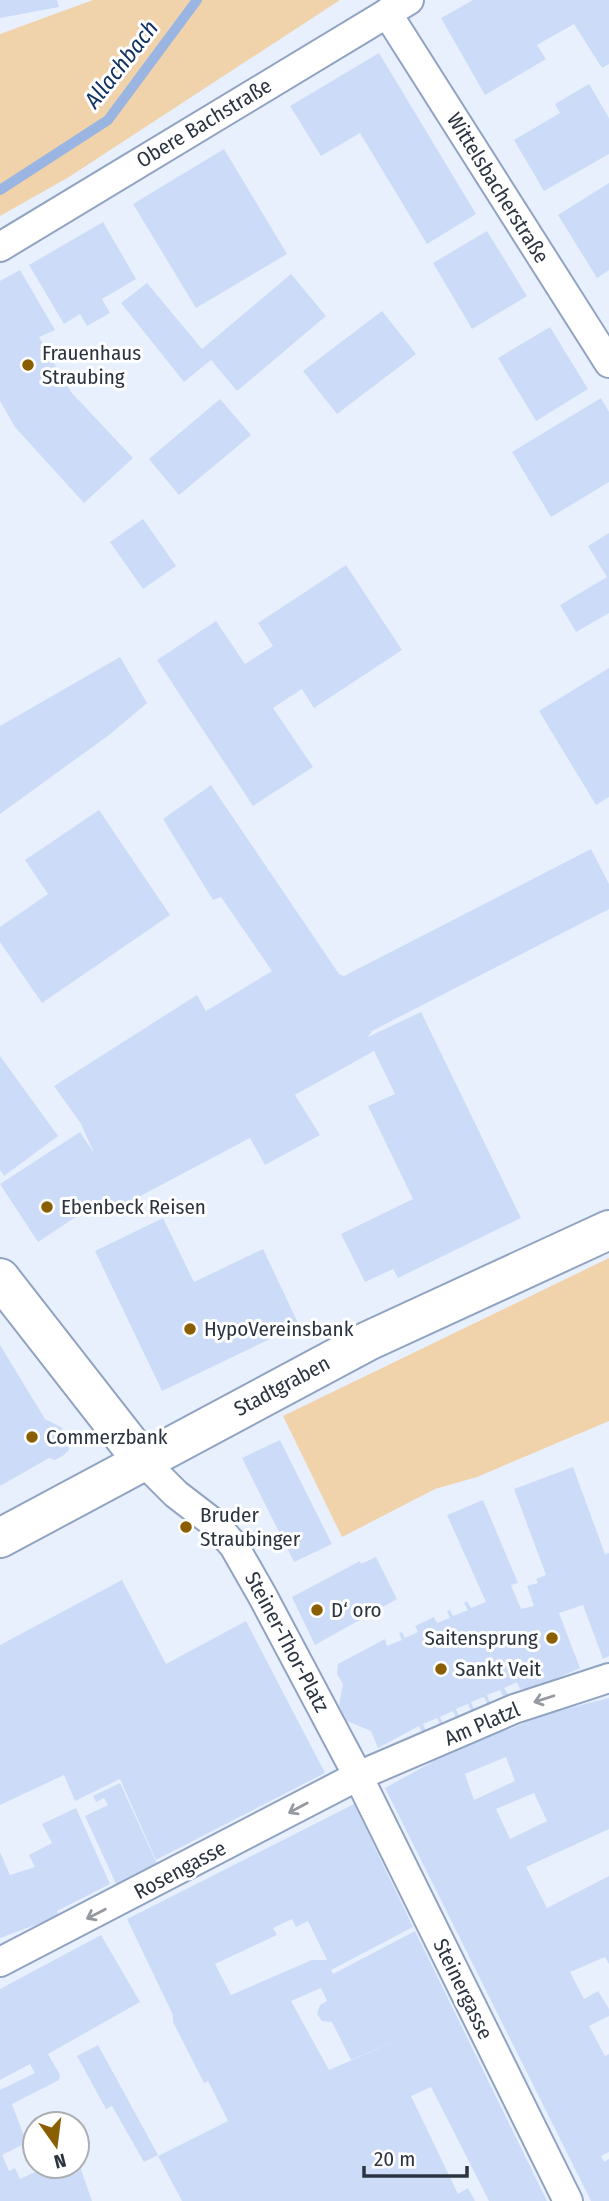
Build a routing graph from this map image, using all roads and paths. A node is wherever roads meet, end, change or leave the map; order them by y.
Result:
1 (398, 6) edge
2 (0, 247) edge
3 (609, 363) edge
4 (609, 1230) edge
5 (0, 1278) edge
6 (142, 1460) junction
7 (0, 1538) edge
8 (609, 1678) edge
9 (358, 1776) junction
10 (0, 1962) edge
11 (568, 2201) edge

1 - 2 street, Obere Bachstraße
1 - 3 street, Wittelsbacherstraße
4 - 6 main road, Stadtgraben
5 - 6 main road
6 - 7 main road, Stadtgraben
6 - 9 street, Steiner-Thor-Platz
8 -> 9 street, Am Platzl
9 -> 10 street, Rosengasse
9 - 11 street, Steinergasse

